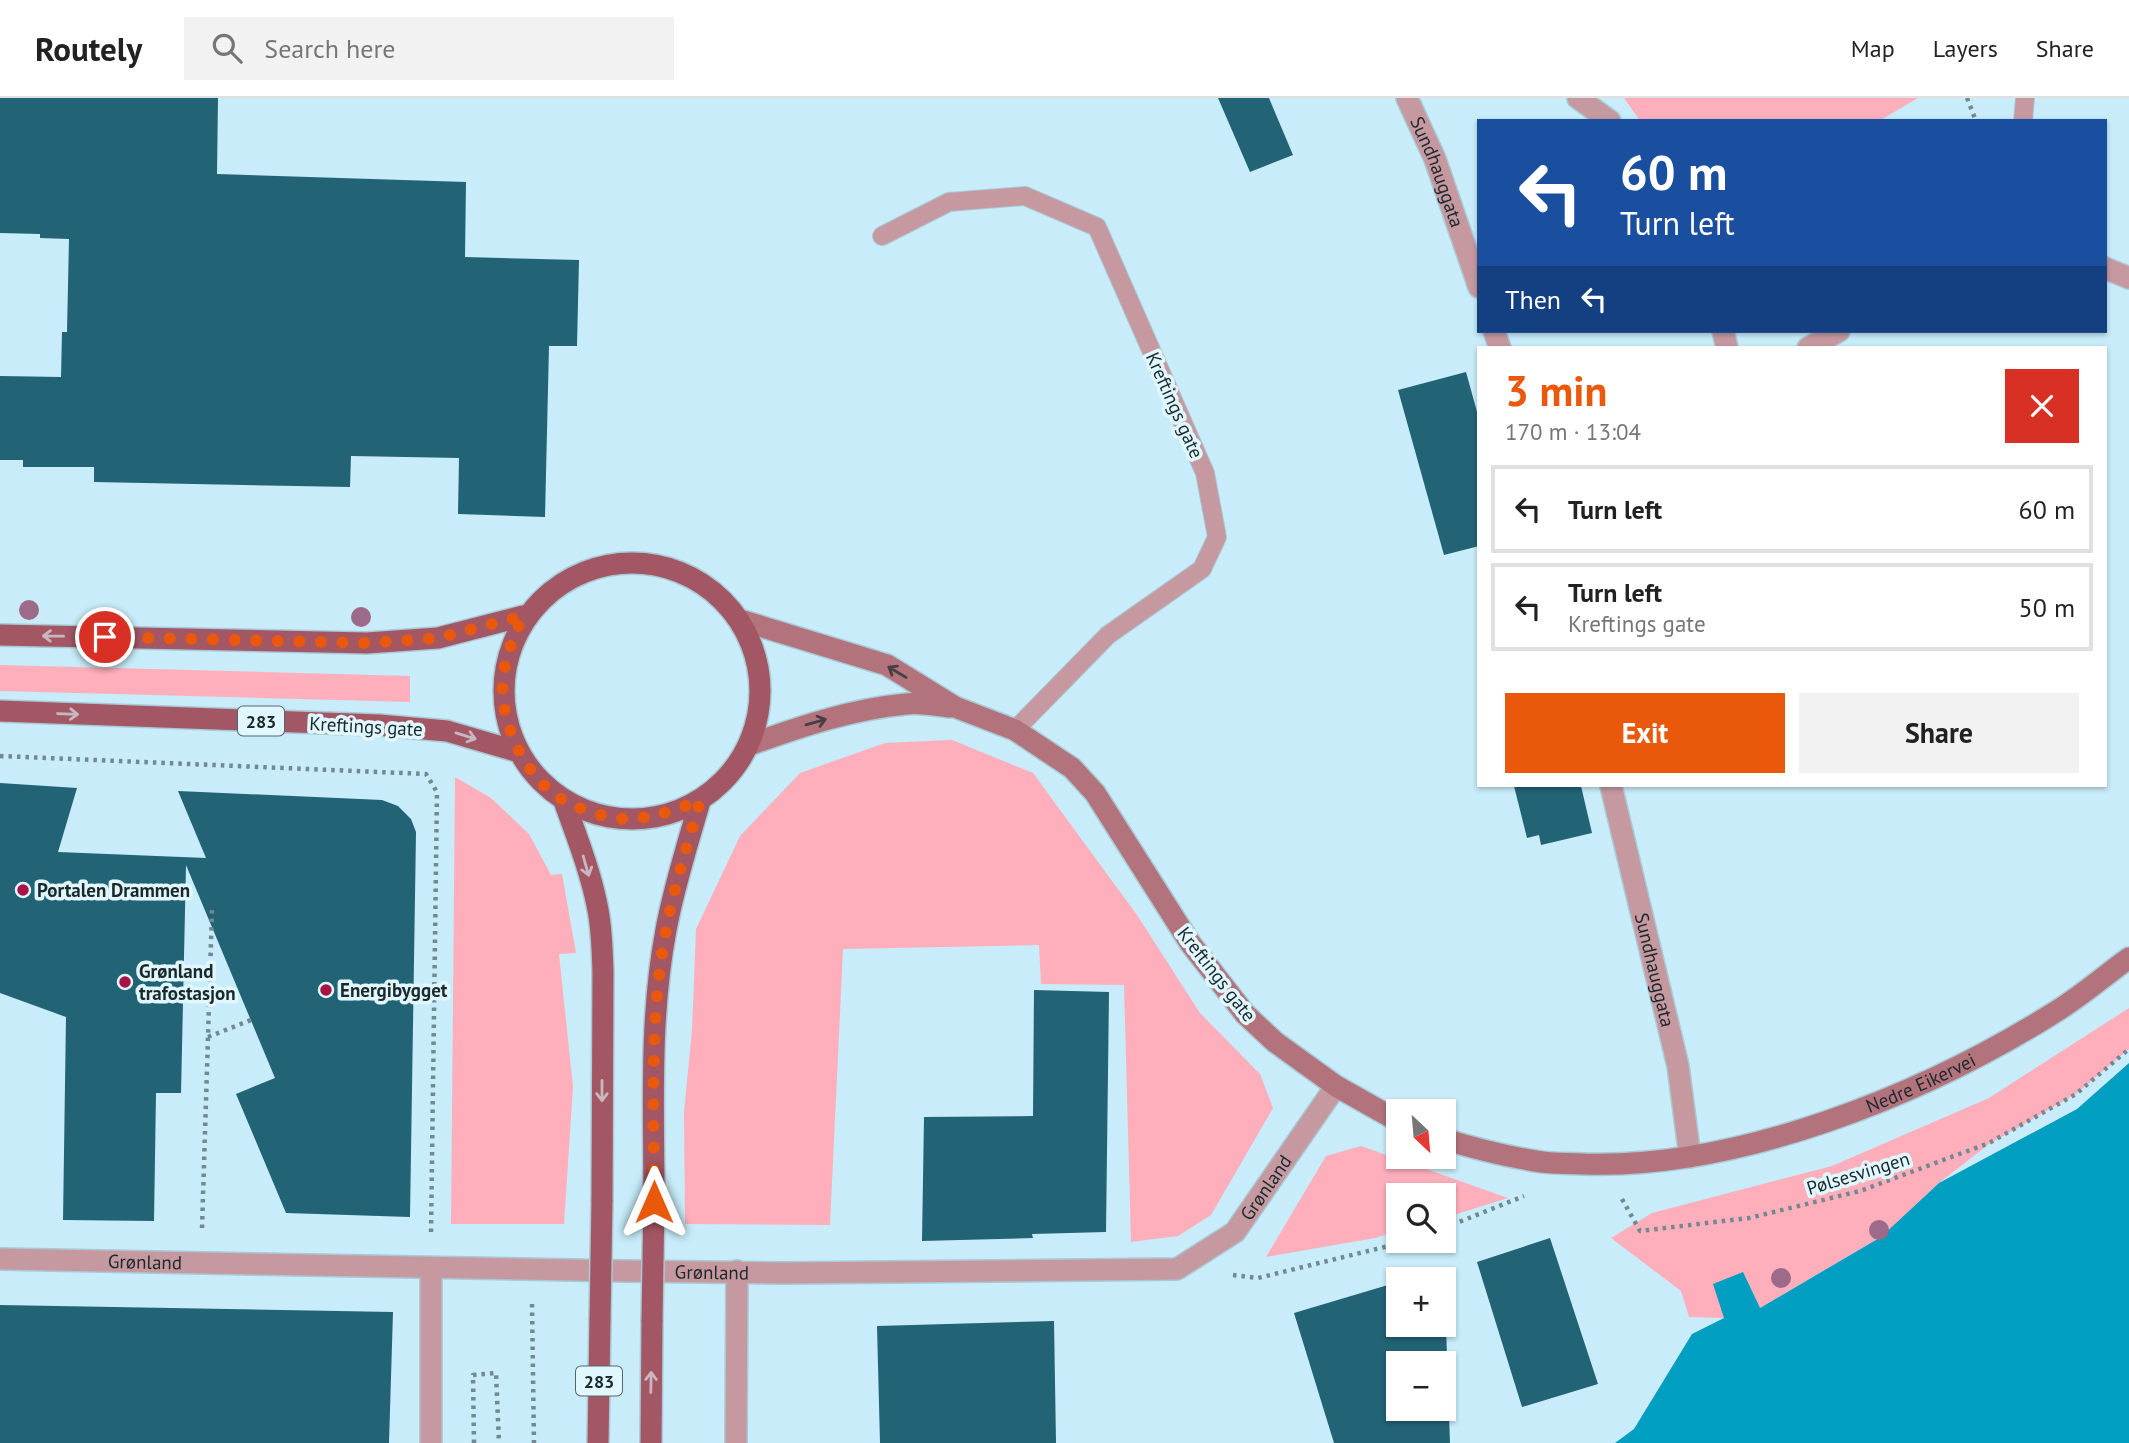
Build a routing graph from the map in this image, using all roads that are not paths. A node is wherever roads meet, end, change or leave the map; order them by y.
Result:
1 (1407, 98) edge
2 (1578, 98) edge
3 (2025, 98) edge
4 (1607, 119) edge
5 (2023, 119) edge
6 (882, 236) dead end
7 (2107, 269) edge
8 (2129, 278) edge
9 (1477, 281) edge
10 (1835, 333) edge
11 (1812, 346) edge
12 (523, 616) junction
13 (740, 620) junction
14 (0, 635) edge
15 (955, 707) junction
16 (0, 711) edge
17 (1015, 730) junction
18 (752, 744) junction
19 (519, 752) junction
20 (1611, 787) edge
21 (564, 801) junction
22 (700, 801) junction
23 (2129, 958) edge
24 (1336, 1086) junction
25 (1386, 1114) edge
26 (1456, 1143) edge
27 (1690, 1157) junction
28 (0, 1259) edge
29 (430, 1268) junction
30 (737, 1271) junction
31 (430, 1443) edge
32 (598, 1443) edge
33 (651, 1443) edge
34 (736, 1443) edge

1 - 9 street, Sundhauggata
2 - 4 street
3 - 5 lane
6 - 17 lane, Kreftings gate
7 - 8 street
10 - 11 street
12 - 13 main road, 283
12 -> 14 main road, 283
12 - 19 main road, 283
15 -> 13 main road, Kreftings gate
13 - 18 main road, 283
15 - 17 main road, Kreftings gate
18 -> 15 main road, Kreftings gate
16 -> 19 main road, Kreftings gate / 283
17 - 24 main road, Kreftings gate
18 - 22 main road, 283
19 - 21 main road, 283
20 - 27 street, Sundhauggata
21 - 22 main road, 283
21 -> 32 main road, 283, bridge
33 -> 22 main road, bridge
23 - 27 main road, Nedre Eikervei
24 - 25 main road, Kreftings gate
24 - 30 street, Grønland
26 - 27 main road
28 - 29 street, Grønland
29 - 30 street, Grønland
29 - 31 street
30 - 34 street

